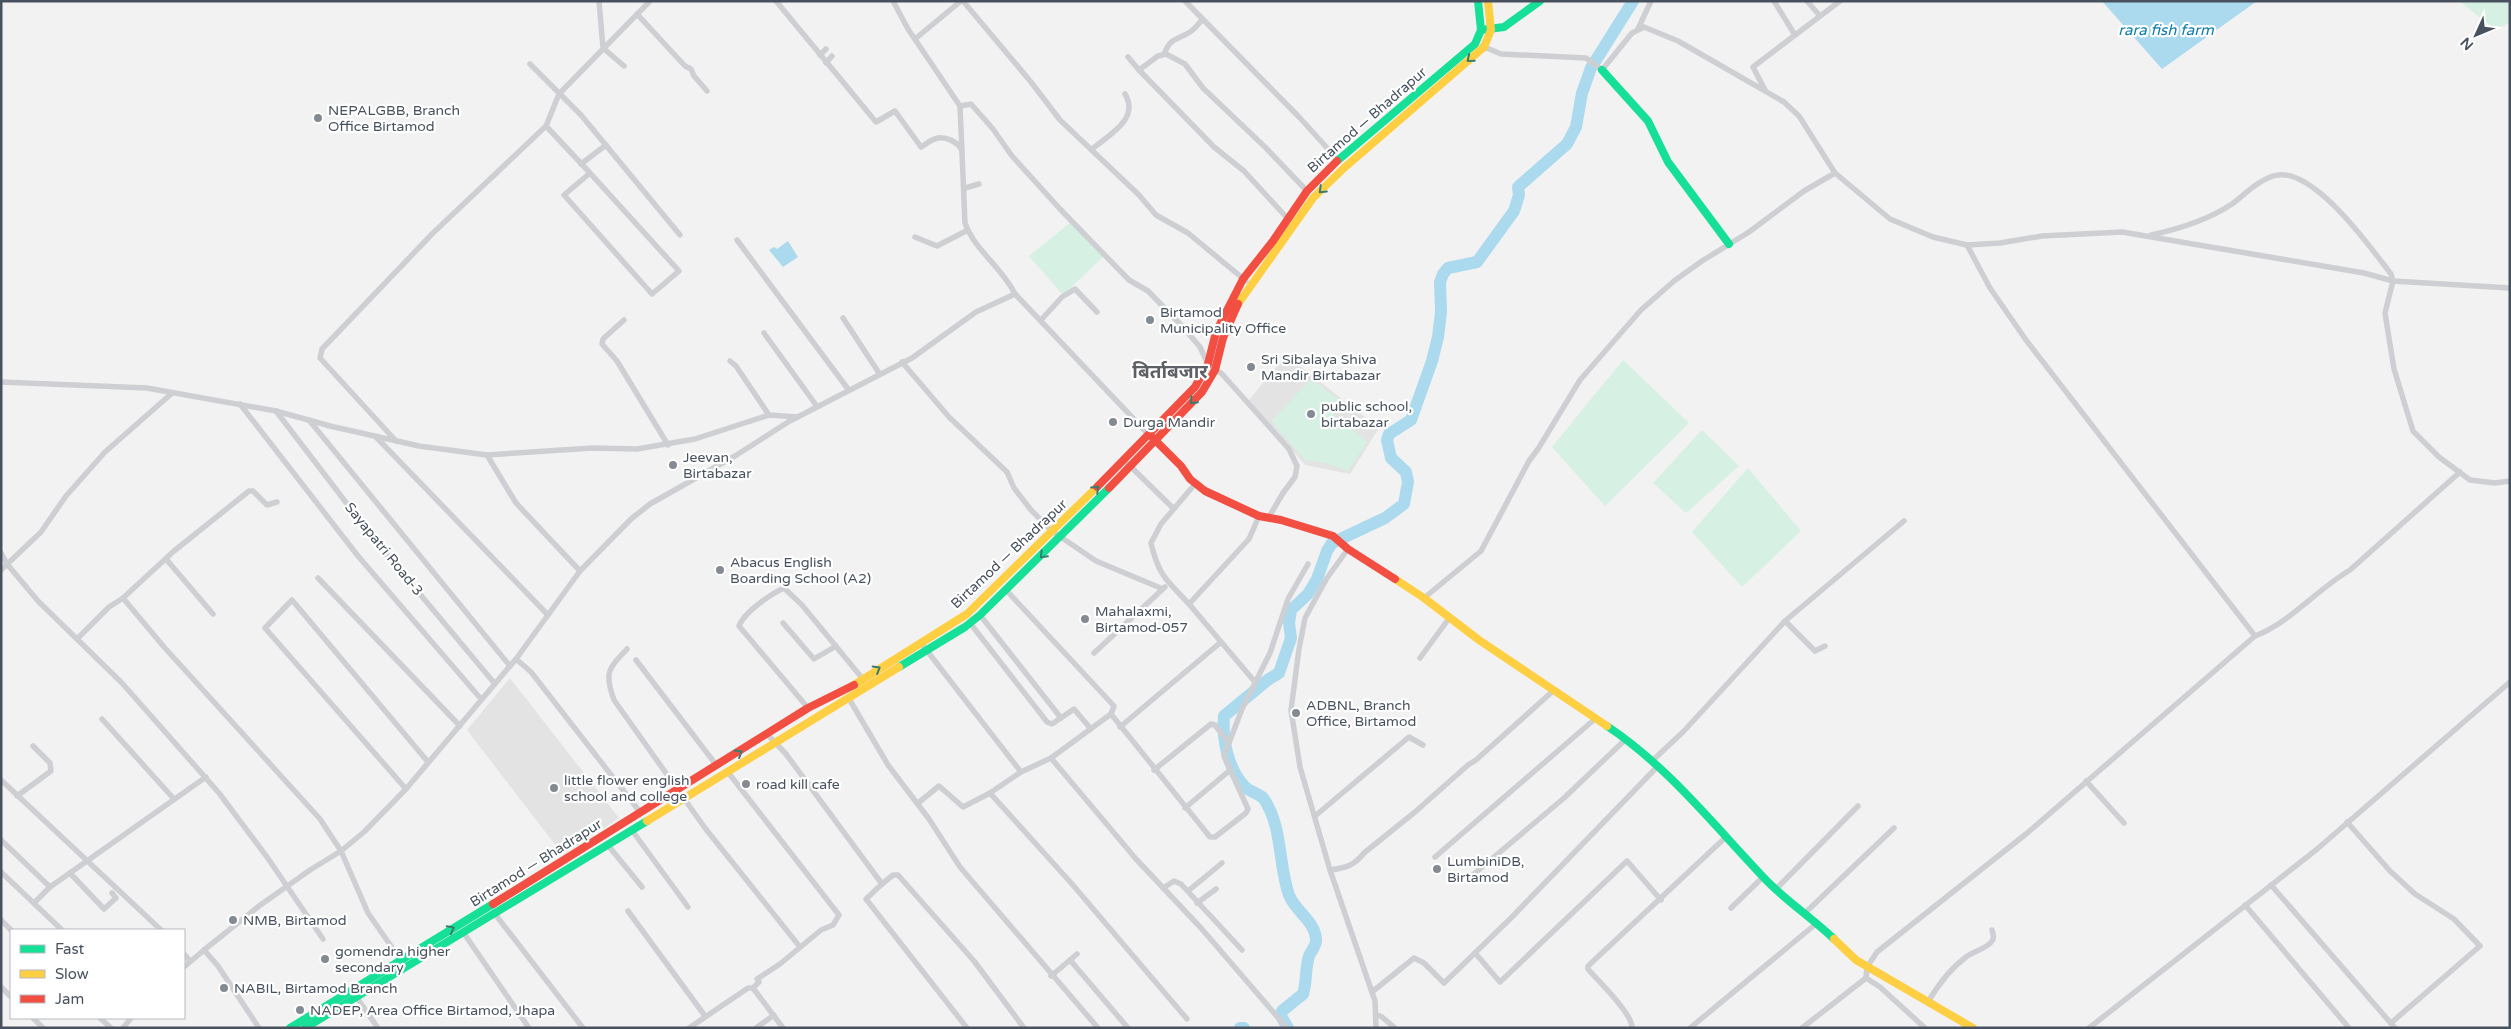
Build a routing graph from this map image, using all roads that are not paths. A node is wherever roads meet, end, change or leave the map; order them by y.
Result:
1 (599, 1) edge
2 (650, 1) edge
3 (776, 1) edge
4 (893, 1) edge
5 (962, 1) edge
6 (1185, 1) edge
7 (1478, 1) edge
8 (1488, 1) edge
9 (1540, 1) edge
10 (1652, 1) edge
11 (1774, 1) edge
12 (1807, 1) edge
13 (1840, 1) edge
14 (638, 14) junction
15 (1820, 16) junction
16 (1202, 20) junction
17 (1638, 28) junction
18 (1481, 30) junction
19 (1491, 30) junction
20 (1795, 35) junction
21 (915, 39) junction
22 (1475, 44) junction
23 (1484, 47) junction
24 (603, 48) junction
25 (826, 49) dead end
26 (1164, 54) junction
27 (820, 55) junction
28 (832, 56) dead end
29 (1128, 57) dead end
30 (826, 63) junction
31 (530, 64) dead end
32 (624, 66) dead end
33 (1600, 69) junction
34 (1138, 70) junction
35 (707, 91) dead end
36 (1766, 91) junction
37 (559, 94) junction
38 (1125, 94) dead end
39 (960, 106) junction
40 (546, 126) junction
41 (606, 145) junction
42 (1092, 149) junction
43 (963, 153) junction
44 (1338, 160) junction
45 (581, 164) junction
46 (1331, 166) junction
47 (590, 173) junction
48 (1338, 173) junction
49 (1835, 173) junction
50 (979, 184) dead end
51 (964, 188) junction
52 (1307, 191) junction
53 (1288, 219) junction
54 (1294, 225) junction
55 (968, 230) junction
56 (680, 235) dead end
57 (2148, 236) junction
58 (915, 237) dead end
59 (737, 240) dead end
60 (1729, 244) junction
61 (1967, 245) junction
62 (1243, 279) junction
63 (2393, 281) junction
64 (1250, 285) junction
65 (2510, 288) edge
66 (1015, 294) junction
67 (1097, 312) dead end
68 (843, 318) dead end
69 (624, 320) dead end
70 (1041, 320) junction
71 (764, 333) dead end
72 (730, 361) dead end
73 (902, 362) junction
74 (1208, 364) junction
75 (1215, 370) junction
76 (880, 373) junction
77 (1, 382) edge
78 (848, 389) junction
79 (171, 394) junction
80 (240, 404) junction
81 (816, 406) junction
82 (276, 411) junction
83 (769, 415) junction
84 (797, 417) junction
85 (309, 419) junction
86 (1149, 434) junction
87 (376, 437) junction
88 (396, 441) junction
89 (1156, 441) junction
90 (668, 445) junction
91 (487, 455) junction
92 (1127, 463) junction
93 (2460, 472) junction
94 (2510, 481) edge
95 (1195, 484) junction
96 (277, 502) dead end
97 (1173, 508) junction
98 (1259, 516) junction
99 (1270, 518) junction
100 (1904, 521) dead end
101 (1052, 531) junction
102 (1060, 537) junction
103 (1348, 549) junction
104 (1, 553) edge
105 (166, 559) junction
106 (7, 564) junction
107 (1308, 564) dead end
108 (1, 570) edge
109 (580, 571) junction
110 (318, 578) dead end
111 (1169, 584) junction
112 (1163, 589) junction
113 (1006, 590) junction
114 (123, 598) junction
115 (1424, 598) junction
116 (1190, 604) junction
117 (213, 614) dead end
118 (548, 615) junction
119 (980, 615) junction
120 (1450, 618) junction
121 (1785, 621) junction
122 (970, 622) junction
123 (783, 623) dead end
124 (2256, 636) junction
125 (76, 639) junction
126 (921, 642) junction
127 (1222, 642) junction
128 (836, 646) junction
129 (1825, 646) dead end
130 (627, 649) dead end
131 (928, 651) junction
132 (1094, 653) dead end
133 (1420, 658) dead end
134 (516, 659) junction
135 (636, 660) dead end
136 (510, 666) junction
137 (862, 678) junction
138 (1256, 682) junction
139 (2510, 682) edge
140 (495, 684) junction
141 (844, 691) junction
142 (1553, 691) junction
143 (849, 698) junction
144 (481, 699) junction
145 (808, 708) junction
146 (1111, 714) junction
147 (102, 718) dead end
148 (1061, 718) junction
149 (1596, 718) junction
150 (460, 726) junction
151 (1120, 727) junction
152 (1091, 729) junction
153 (768, 735) junction
154 (1626, 739) junction
155 (1228, 742) junction
156 (773, 743) junction
157 (1423, 745) dead end
158 (33, 746) dead end
159 (1051, 758) junction
160 (428, 762) junction
161 (1655, 764) junction
162 (717, 766) junction
163 (1154, 770) junction
164 (727, 771) junction
165 (1229, 771) junction
166 (1021, 772) junction
167 (206, 777) junction
168 (1, 780) edge
169 (2086, 781) junction
170 (406, 789) junction
171 (677, 789) junction
172 (990, 793) junction
173 (17, 796) junction
174 (683, 798) junction
175 (174, 799) junction
176 (918, 803) junction
177 (1858, 806) dead end
178 (1185, 808) junction
179 (640, 812) junction
180 (1314, 816) junction
181 (2347, 822) junction
182 (2124, 823) dead end
183 (1894, 828) dead end
184 (632, 829) junction
185 (1727, 836) junction
186 (1, 840) edge
187 (607, 844) junction
188 (584, 848) junction
189 (341, 851) junction
190 (588, 856) junction
191 (1435, 857) dead end
192 (87, 862) junction
193 (1222, 863) dead end
194 (1330, 870) junction
195 (1, 872) edge
196 (70, 874) junction
197 (1763, 877) junction
198 (1468, 879) dead end
199 (882, 884) junction
200 (2270, 885) junction
201 (287, 886) junction
202 (50, 887) junction
203 (642, 887) dead end
204 (1162, 888) junction
205 (1216, 889) dead end
206 (1776, 889) junction
207 (1188, 891) junction
208 (112, 893) dead end
209 (1661, 900) junction
210 (34, 903) junction
211 (1198, 903) junction
212 (2245, 905) junction
213 (688, 907) dead end
214 (1731, 908) dead end
215 (628, 911) dead end
216 (495, 914) junction
217 (1805, 914) junction
218 (1, 920) edge
219 (1817, 923) junction
220 (11, 929) edge
221 (61, 929) edge
222 (160, 929) edge
223 (1992, 930) dead end
224 (463, 932) junction
225 (323, 939) dead end
226 (800, 947) junction
227 (204, 950) junction
228 (1242, 950) dead end
229 (1475, 953) junction
230 (1077, 954) dead end
231 (185, 955) edge
232 (400, 960) junction
233 (1070, 960) junction
234 (190, 961) junction
235 (185, 966) edge
236 (1867, 967) junction
237 (1051, 976) junction
238 (1866, 978) junction
239 (1, 987) edge
240 (753, 988) junction
241 (351, 990) junction
242 (1372, 992) junction
243 (10, 996) edge
244 (356, 997) junction
245 (1928, 1002) junction
246 (1377, 1015) junction
247 (705, 1016) junction
248 (774, 1016) junction
249 (34, 1019) edge
250 (101, 1019) edge
251 (1186, 1019) dead end
252 (2393, 1025) edge
253 (43, 1028) edge
254 (111, 1028) edge
255 (259, 1028) edge
256 (290, 1028) edge
257 (305, 1028) edge
258 (378, 1028) edge
259 (529, 1028) edge
260 (583, 1028) edge
261 (689, 1028) edge
262 (756, 1028) edge
263 (782, 1028) edge
264 (967, 1028) edge
265 (1024, 1028) edge
266 (1098, 1028) edge
267 (1128, 1028) edge
268 (1287, 1028) edge
269 (1376, 1028) edge
270 (1395, 1028) edge
271 (1632, 1028) edge
272 (1690, 1028) edge
273 (1802, 1028) edge
274 (1925, 1028) edge
275 (1973, 1028) edge
276 (2089, 1028) edge
277 (2349, 1028) edge

1 - 24 street
2 - 14 street
3 - 27 street
4 - 21 street
5 - 21 street
5 - 42 street
6 - 16 street
7 - 18 main road, Birtamod — Bhadrapur
8 - 19 main road, Birtamod — Bhadrapur
9 - 19 main road
10 - 17 street
11 - 20 street
12 - 15 street
13 - 15 street
14 - 24 street
14 - 35 street
15 - 20 street
16 - 26 street
16 - 44 street
17 - 33 street
17 - 36 street
18 - 19 main road
18 - 22 main road, Birtamod — Bhadrapur
19 - 23 main road, Birtamod — Bhadrapur
20 - 36 street
21 - 39 street
22 - 23 street
22 - 44 main road, Birtamod — Bhadrapur
23 - 33 street
23 -> 48 main road, Birtamod — Bhadrapur
24 - 32 street
24 - 37 street
25 - 27 street
26 - 34 street
26 - 52 street
27 - 30 street
28 - 30 street
29 - 34 street
30 - 43 street
31 - 37 street
33 - 60 main road
34 - 53 street
36 - 49 street
37 - 40 street
37 - 41 street
38 - 42 street
39 - 43 street
39 - 74 street
40 - 45 street
40 - 88 street
41 - 45 street
41 - 56 street
42 - 62 street
43 - 51 street
44 - 46 main road, Birtamod — Bhadrapur
45 - 47 street
46 - 48 main road
46 - 52 main road, Birtamod — Bhadrapur
47 - 47 street
48 -> 54 main road, Birtamod — Bhadrapur
49 - 60 street
49 - 61 street
50 - 51 street
51 - 55 street
52 - 53 main road, Birtamod — Bhadrapur
53 - 54 street
53 - 62 main road, Birtamod — Bhadrapur
54 - 64 main road, Birtamod — Bhadrapur
55 - 58 street
55 - 66 street
57 - 61 street
57 - 63 street
57 - 63 street
59 - 78 street
60 - 115 street
61 - 124 street
62 - 64 street
62 - 74 main road, Birtamod — Bhadrapur
63 - 65 street
63 - 93 street
64 - 75 main road, Birtamod — Bhadrapur
66 - 70 street
66 - 73 street
67 - 70 street
68 - 76 street
69 - 90 street
70 - 86 street
71 - 81 street
72 - 83 street
73 - 76 street
73 - 101 street
74 - 75 street
74 - 86 main road, Birtamod — Bhadrapur
75 -> 89 main road, Birtamod — Bhadrapur
75 - 99 street
76 - 78 street
77 - 79 street
78 - 81 street
79 - 80 street
79 - 106 street
80 - 82 street
80 - 144 street
81 - 84 street
82 - 85 street
82 - 140 street, Sayapatri Road-3
83 - 84 street
83 - 90 street
84 - 109 street
85 - 87 street
85 - 136 street
86 - 89 main road
86 - 92 main road, Birtamod — Bhadrapur
87 - 88 street
87 - 118 street
88 - 91 street
89 - 92 main road, Birtamod — Bhadrapur
89 - 95 main road
90 - 91 street
91 - 109 street
92 - 97 street
101 -> 92 main road, Birtamod — Bhadrapur
92 - 102 main road, Birtamod — Bhadrapur
93 - 94 street
93 - 124 street
95 - 97 street
95 - 98 main road
96 - 105 street
97 - 111 street
98 - 99 main road
98 - 116 street
99 - 103 main road
100 - 121 street
101 - 102 street
101 - 126 main road, Birtamod — Bhadrapur
102 - 112 street
102 -> 113 main road, Birtamod — Bhadrapur
103 - 115 main road
103 - 180 street
104 - 106 street
105 - 114 street
105 - 117 street
106 - 108 street
106 - 125 street
107 - 138 street
109 - 118 street
110 - 150 street
111 - 112 street
111 - 116 street
112 - 132 street
113 - 119 main road, Birtamod — Bhadrapur
113 - 146 street
114 - 125 street
114 - 189 street
115 - 120 main road
116 - 127 street
118 - 134 street
119 - 122 main road, Birtamod — Bhadrapur
119 - 148 street
120 - 133 street
120 - 142 main road
121 - 129 street
121 - 161 street
122 - 131 main road, Birtamod — Bhadrapur
122 - 148 street
123 - 128 street
124 - 169 street
125 - 167 street
126 - 131 street
137 -> 126 main road, Birtamod — Bhadrapur
127 - 138 street
127 - 151 street
128 - 137 street
128 - 145 street
130 - 171 street
131 - 143 main road, Birtamod — Bhadrapur
131 - 166 street
134 - 136 street
134 - 179 street
135 - 162 street
136 - 140 street
137 - 141 main road, Birtamod — Bhadrapur
138 - 155 street
139 - 181 street
140 - 144 street
141 - 143 street
141 - 145 main road, Birtamod — Bhadrapur
142 - 149 main road
142 - 194 street
143 - 156 main road, Birtamod — Bhadrapur
143 - 176 street
144 - 150 street
145 - 153 main road, Birtamod — Bhadrapur
146 - 151 street
146 - 152 street
147 - 175 street
148 - 152 street
149 - 154 main road
149 - 191 street
150 - 160 street
151 - 163 street
152 - 159 street
153 - 156 street
162 -> 153 main road, Birtamod — Bhadrapur
154 - 161 main road
154 - 198 street
155 - 163 street
155 - 165 street
156 - 164 main road, Birtamod — Bhadrapur
156 - 199 street
157 - 180 street
158 - 173 street
159 - 166 street
159 - 204 street
160 - 170 street
160 - 170 street
161 - 185 main road
161 - 229 street
162 - 171 main road, Birtamod — Bhadrapur
163 - 178 street
164 - 174 main road, Birtamod — Bhadrapur
164 - 226 street
165 - 178 street
165 - 178 street
166 - 172 street
167 - 175 street
167 - 201 street
168 - 173 street
169 - 182 street
169 - 236 street
170 - 189 street
171 - 174 street
171 - 179 main road, Birtamod — Bhadrapur
172 - 176 street
172 - 251 street
173 - 192 street
174 - 184 main road, Birtamod — Bhadrapur
174 - 226 street
175 - 192 street
176 - 237 street
177 - 206 street
179 - 188 main road, Birtamod — Bhadrapur
180 - 194 street
181 - 200 street
181 - 252 street
183 - 217 street
184 - 187 main road, Birtamod — Bhadrapur
184 - 213 street
185 - 197 main road
185 - 209 street
186 - 202 street
187 - 190 main road, Birtamod — Bhadrapur
187 - 203 street
188 - 190 main road
232 -> 188 main road, Birtamod — Bhadrapur
189 - 201 street
189 - 232 street
190 - 216 main road, Birtamod — Bhadrapur
192 - 196 street
192 - 222 street
193 - 207 street
194 - 242 street
195 - 210 street
196 - 202 street
196 - 208 street
197 - 206 main road
197 - 214 street
199 - 264 street
199 - 265 street
200 - 212 street
200 - 252 street
201 - 225 street
201 - 227 street
202 - 210 street
204 - 207 street
204 - 268 street
205 - 211 street
206 - 217 main road
207 - 211 street
209 - 229 street
209 - 271 street
210 - 221 street
211 - 228 street
212 - 276 street
212 - 277 street
215 - 247 street
216 - 224 main road, Birtamod — Bhadrapur
216 - 260 street
217 - 219 main road
218 - 220 street
219 - 236 main road
219 - 272 street
223 - 245 street
224 - 244 main road, Birtamod — Bhadrapur
224 - 259 street
226 - 240 street
227 - 234 street
227 - 255 street
229 - 242 street
230 - 233 street
231 - 234 street
232 - 241 main road, Birtamod — Bhadrapur
233 - 237 street
233 - 267 street
234 - 235 street
236 - 238 street
236 - 245 main road
237 - 266 street
238 - 273 street
238 - 274 street
239 - 243 street
240 - 247 street
240 - 248 street
241 - 244 street
241 - 256 main road, Birtamod — Bhadrapur
242 - 246 street
244 - 257 main road, Birtamod — Bhadrapur
244 - 258 street
245 - 275 main road
246 - 269 street
246 - 270 street
247 - 261 street
248 - 262 street
248 - 263 street
249 - 253 street
250 - 254 street

